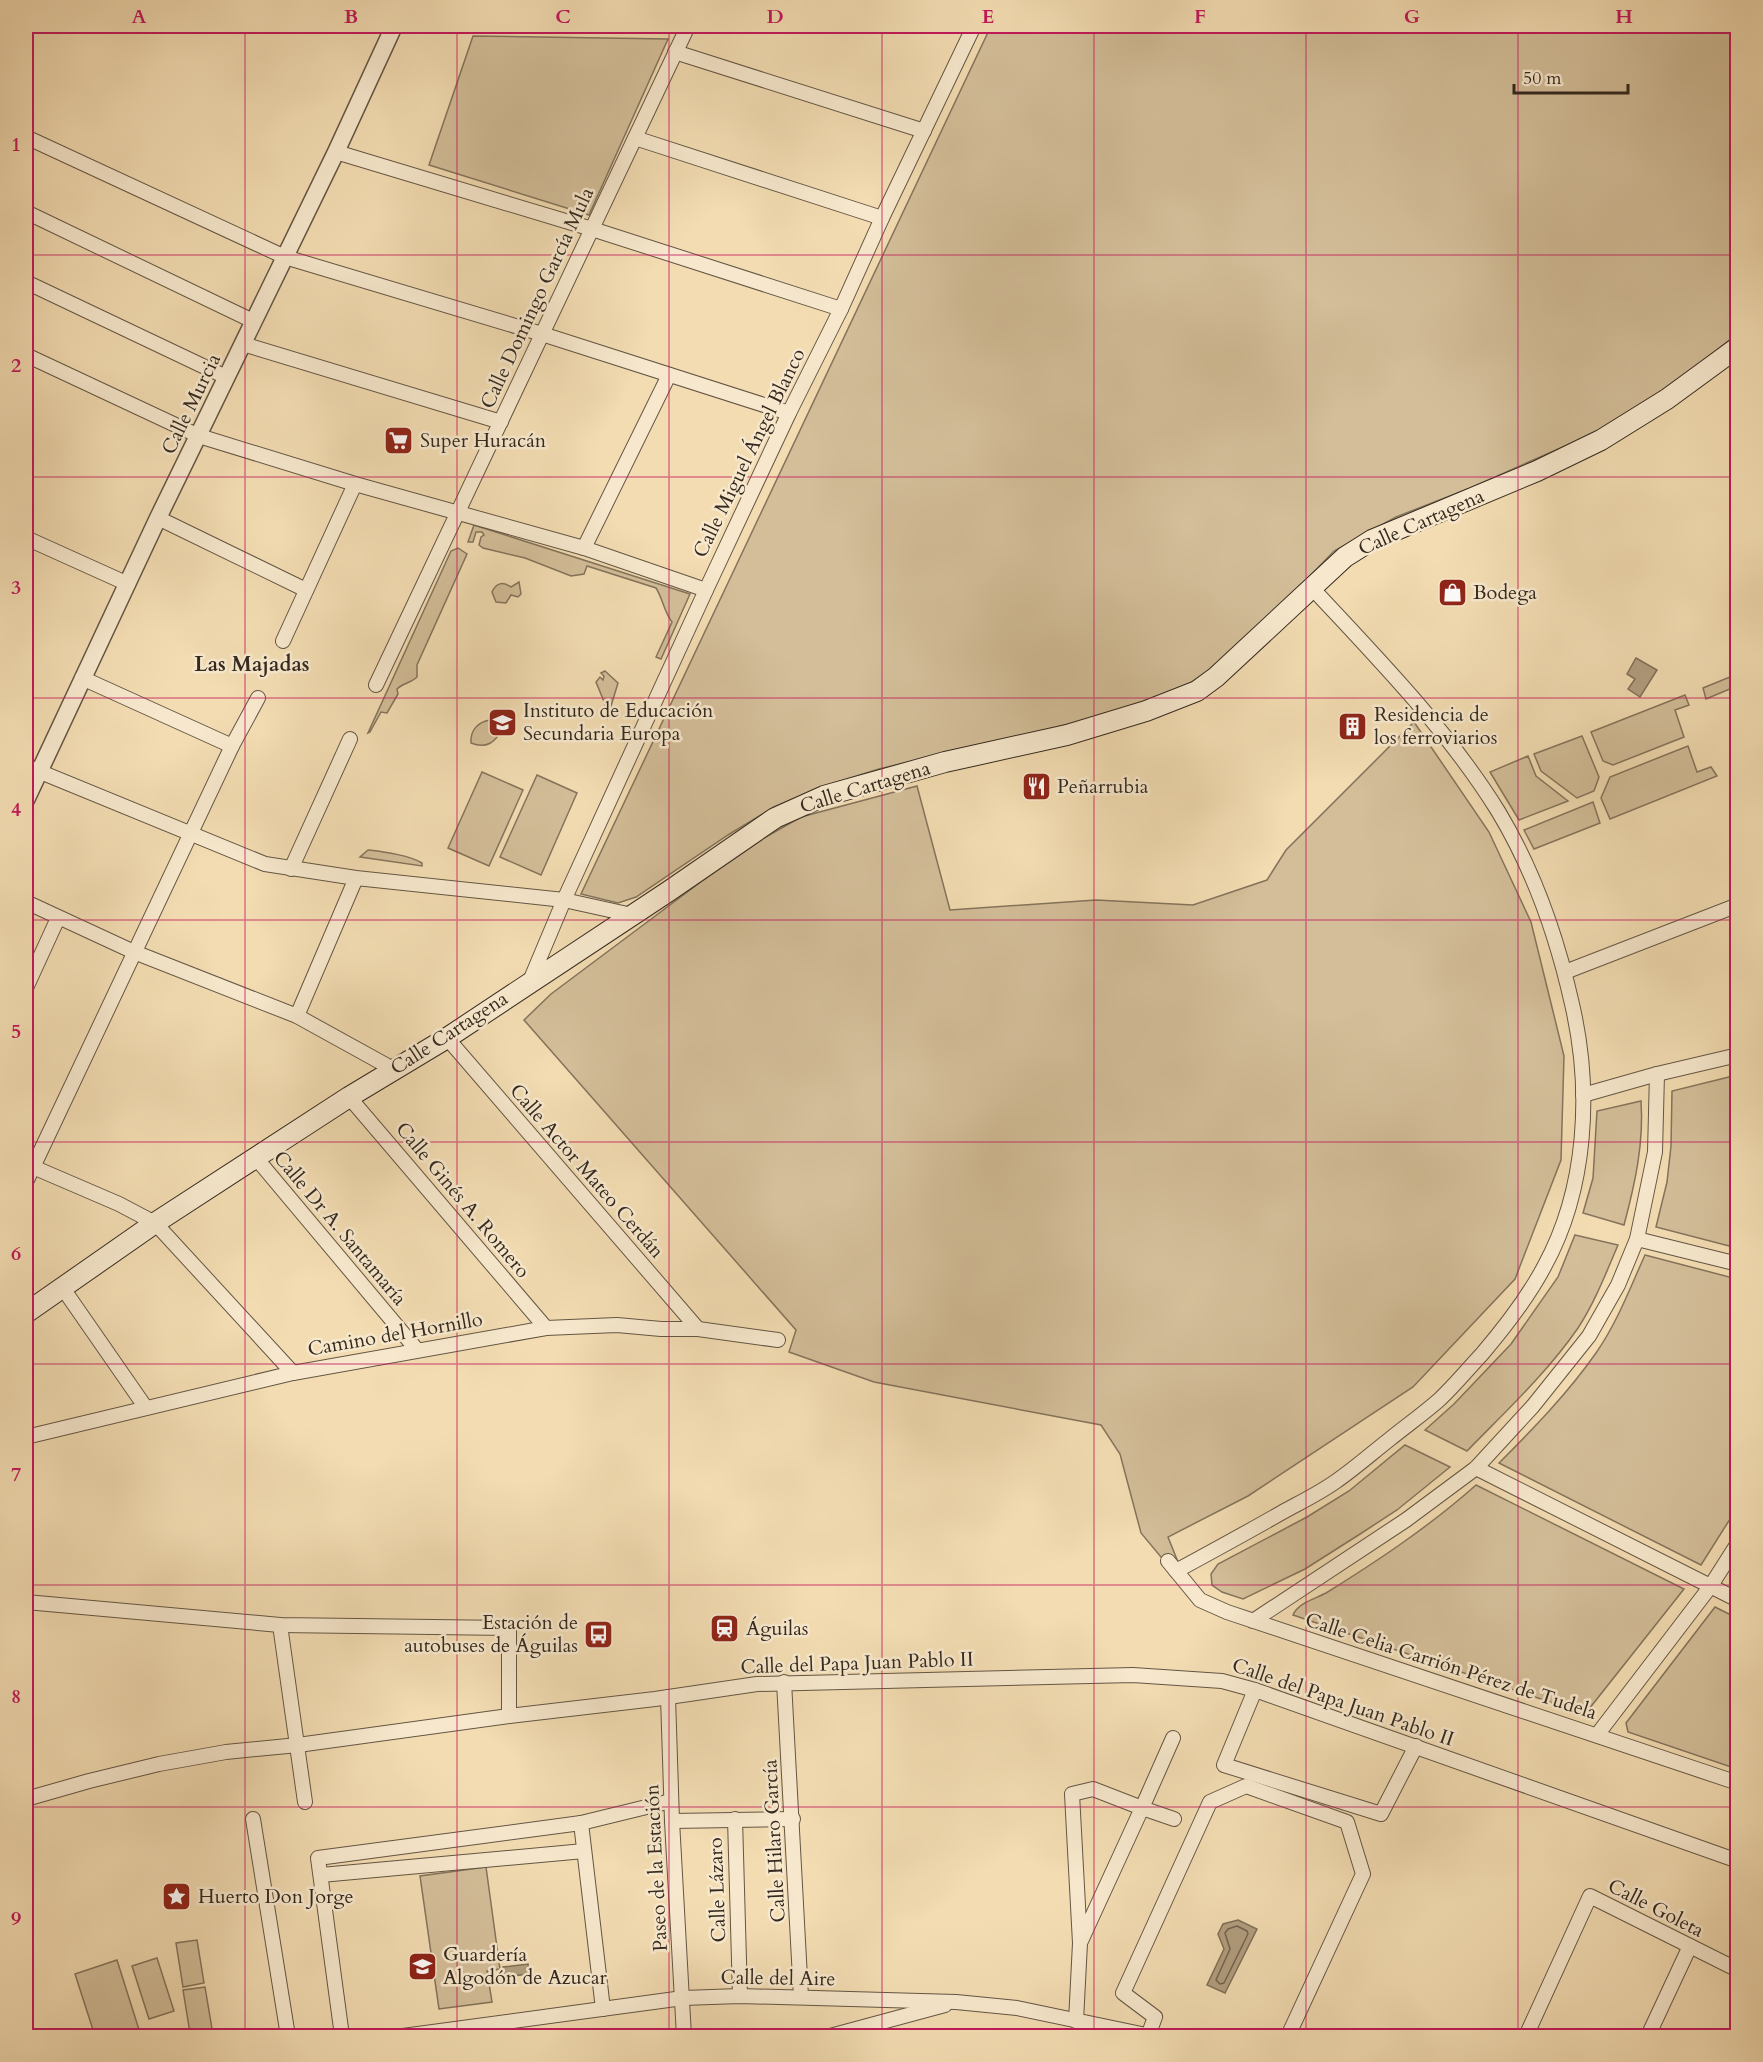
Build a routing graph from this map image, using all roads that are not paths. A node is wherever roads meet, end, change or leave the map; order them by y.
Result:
1 (394, 26) edge
2 (688, 26) edge
3 (900, 26) edge
4 (974, 26) edge
5 (675, 52) junction
6 (924, 131) junction
7 (26, 137) edge
8 (634, 138) junction
9 (336, 152) junction
10 (26, 212) edge
11 (882, 218) junction
12 (592, 230) junction
13 (285, 257) junction
14 (26, 282) edge
15 (840, 309) junction
16 (254, 321) junction
17 (542, 334) junction
18 (243, 344) junction
19 (1737, 348) edge
20 (26, 355) edge
21 (669, 375) junction
22 (226, 377) junction
23 (789, 413) junction
24 (501, 422) junction
25 (199, 436) junction
26 (355, 484) junction
27 (458, 513) junction
28 (158, 518) junction
29 (26, 538) edge
30 (584, 548) junction
31 (128, 584) junction
32 (1313, 589) junction
33 (306, 590) junction
34 (706, 590) junction
35 (283, 641) dead end
36 (82, 678) junction
37 (376, 685) dead end
38 (258, 698) dead end
39 (350, 739) dead end
40 (232, 746) junction
41 (32, 769) edge
42 (26, 800) edge
43 (192, 834) junction
44 (291, 869) junction
45 (356, 878) junction
46 (564, 900) junction
47 (26, 902) edge
48 (1737, 905) edge
49 (632, 915) junction
50 (58, 918) junction
51 (134, 952) junction
52 (1565, 972) junction
53 (530, 981) junction
54 (26, 988) edge
55 (297, 1016) junction
56 (447, 1038) junction
57 (1737, 1055) edge
58 (393, 1070) junction
59 (1657, 1074) junction
60 (1583, 1095) junction
61 (349, 1097) junction
62 (256, 1158) junction
63 (29, 1165) edge
64 (26, 1182) edge
65 (155, 1223) junction
66 (1637, 1239) junction
67 (1737, 1264) edge
68 (62, 1287) junction
69 (26, 1312) edge
70 (546, 1328) junction
71 (698, 1329) junction
72 (778, 1340) dead end
73 (417, 1350) junction
74 (293, 1373) junction
75 (146, 1408) junction
76 (26, 1435) edge
77 (1476, 1468) junction
78 (1737, 1544) edge
79 (1710, 1587) junction
80 (1737, 1600) edge
81 (26, 1602) edge
82 (1253, 1621) junction
83 (280, 1625) junction
84 (784, 1682) junction
85 (1255, 1690) junction
86 (668, 1697) junction
87 (509, 1716) junction
88 (1597, 1735) junction
89 (1173, 1738) dead end
90 (298, 1745) junction
91 (1416, 1746) junction
92 (1737, 1783) edge
93 (26, 1799) edge
94 (672, 1801) junction
95 (305, 1802) dead end
96 (1142, 1808) junction
97 (254, 1819) dead end
98 (735, 1819) junction
99 (793, 1819) junction
100 (1174, 1819) dead end
101 (672, 1821) junction
102 (581, 1823) junction
103 (584, 1851) junction
104 (1737, 1861) edge
105 (321, 1875) junction
106 (1080, 1943) junction
107 (1690, 1946) junction
108 (1737, 1970) edge
109 (740, 1996) junction
110 (801, 1997) junction
111 (683, 1998) junction
112 (875, 1999) junction
113 (956, 2002) junction
114 (603, 2009) junction
115 (1076, 2021) junction
116 (877, 2024) junction
117 (1150, 2036) edge
118 (288, 2037) edge
119 (342, 2037) edge
120 (403, 2037) edge
121 (684, 2037) edge
122 (830, 2037) edge
123 (1288, 2037) edge
124 (1526, 2037) edge
125 (1648, 2037) edge

1 - 9 street, Calle Murcia
2 - 5 street, Calle Domingo García Mula
3 - 4 street
4 - 6 street, Calle Miguel Ángel Blanco
5 - 6 street
5 - 8 street, Calle Domingo García Mula
6 - 11 street, Calle Miguel Ángel Blanco
7 - 13 street
8 - 11 street
8 - 12 street, Calle Domingo García Mula
9 - 12 street
9 - 13 street, Calle Murcia
10 - 16 street
11 - 15 street, Calle Miguel Ángel Blanco
12 - 15 street
12 - 17 street, Calle Domingo García Mula
13 - 16 street, Calle Murcia
13 - 17 street
14 - 22 street
15 - 23 street, Calle Miguel Ángel Blanco
16 - 18 street, Calle Murcia
17 - 21 street
17 - 24 street, Calle Domingo García Mula
18 - 22 street, Calle Murcia
18 - 24 street
19 - 32 main road, Calle Cartagena
20 - 25 street
21 - 23 street
21 - 30 street
22 - 25 street, Calle Murcia
23 - 34 street, Calle Miguel Ángel Blanco
24 - 27 street, Calle Domingo García Mula
25 - 26 street
25 - 28 street, Calle Murcia
26 - 27 street
26 - 33 street
27 - 30 street
27 - 37 street, Calle Domingo García Mula
28 - 31 street, Calle Murcia
28 - 33 street
29 - 31 street
30 - 34 street
31 - 36 street, Calle Murcia
32 - 49 main road, Calle Cartagena
32 - 52 street
33 - 35 street
34 - 46 street, Calle Miguel Ángel Blanco
36 - 40 street
36 - 41 street, Calle Murcia
38 - 40 street
39 - 44 street
40 - 43 street
41 - 42 street, Calle Murcia
41 - 43 street
43 - 44 street
43 - 51 street
44 - 45 street
45 - 46 street
45 - 55 street
46 - 49 street
46 - 53 street, Calle Miguel Ángel Blanco
47 - 50 street
48 - 52 street
49 - 53 main road, Calle Cartagena
50 - 51 street
50 - 54 street
51 - 55 street
51 - 63 street
52 - 60 street
53 - 56 main road, Calle Cartagena
55 - 58 street
56 - 58 main road, Calle Cartagena
56 - 71 street, Calle Actor Mateo Cerdán
57 - 59 street
58 - 61 main road, Calle Cartagena
59 - 60 street
59 - 66 street
60 - 82 street, Calle Celia Carrión Pérez de Tudela
61 - 62 main road, Calle Cartagena
61 - 70 street, Calle Ginés A. Romero
62 - 65 main road, Calle Cartagena
62 - 73 street, Calle Dr A. Santamaría
63 - 64 street
63 - 65 street
65 - 68 main road, Calle Cartagena
65 - 74 street
66 - 67 street
66 - 77 street
68 - 69 main road, Calle Cartagena
68 - 75 street
70 - 71 street, Camino del Hornillo
70 - 73 street, Camino del Hornillo
71 - 72 street, Camino del Hornillo
73 - 74 street, Camino del Hornillo
74 - 75 street, Camino del Hornillo
75 - 76 street, Camino del Hornillo
77 - 79 street
77 - 82 street
78 - 79 street
79 - 80 street
79 - 88 street
81 - 83 street
82 - 88 street, Calle Celia Carrión Pérez de Tudela
83 - 87 street
83 - 90 street
84 - 85 street, Calle del Papa Juan Pablo II
84 - 86 street, Calle del Papa Juan Pablo II
84 - 99 street, Calle Hilaro García
85 - 91 street, Calle del Papa Juan Pablo II
85 - 91 street
86 - 87 street, Calle del Papa Juan Pablo II
86 - 94 street, Paseo de la Estación
87 - 90 street, Calle del Papa Juan Pablo II
88 - 92 street, Calle Celia Carrión Pérez de Tudela
89 - 96 street
90 - 93 street, Calle del Papa Juan Pablo II
90 - 95 street
91 - 104 street, Calle del Papa Juan Pablo II
94 - 101 street, Paseo de la Estación
94 - 102 street
96 - 100 street
96 - 106 street
96 - 106 street
97 - 118 street
98 - 99 street
98 - 101 street
98 - 109 street, Calle Lázaro
99 - 110 street, Calle Hilaro García
101 - 111 street, Paseo de la Estación
102 - 103 street
102 - 105 street
103 - 105 street
103 - 114 street
105 - 119 street
106 - 115 street
107 - 108 street, Calle Goleta
107 - 124 street, Calle Goleta
107 - 125 street
109 - 110 street, Calle del Aire
109 - 111 street, Calle del Aire
110 - 112 street, Calle del Aire
111 - 114 street, Calle del Aire
111 - 121 street, Paseo de la Estación
112 - 113 street, Calle del Aire
112 - 116 street
113 - 115 street, Calle del Aire
113 - 116 street
114 - 120 street, Calle del Aire
115 - 117 street, Calle del Aire
116 - 122 street
117 - 123 street

